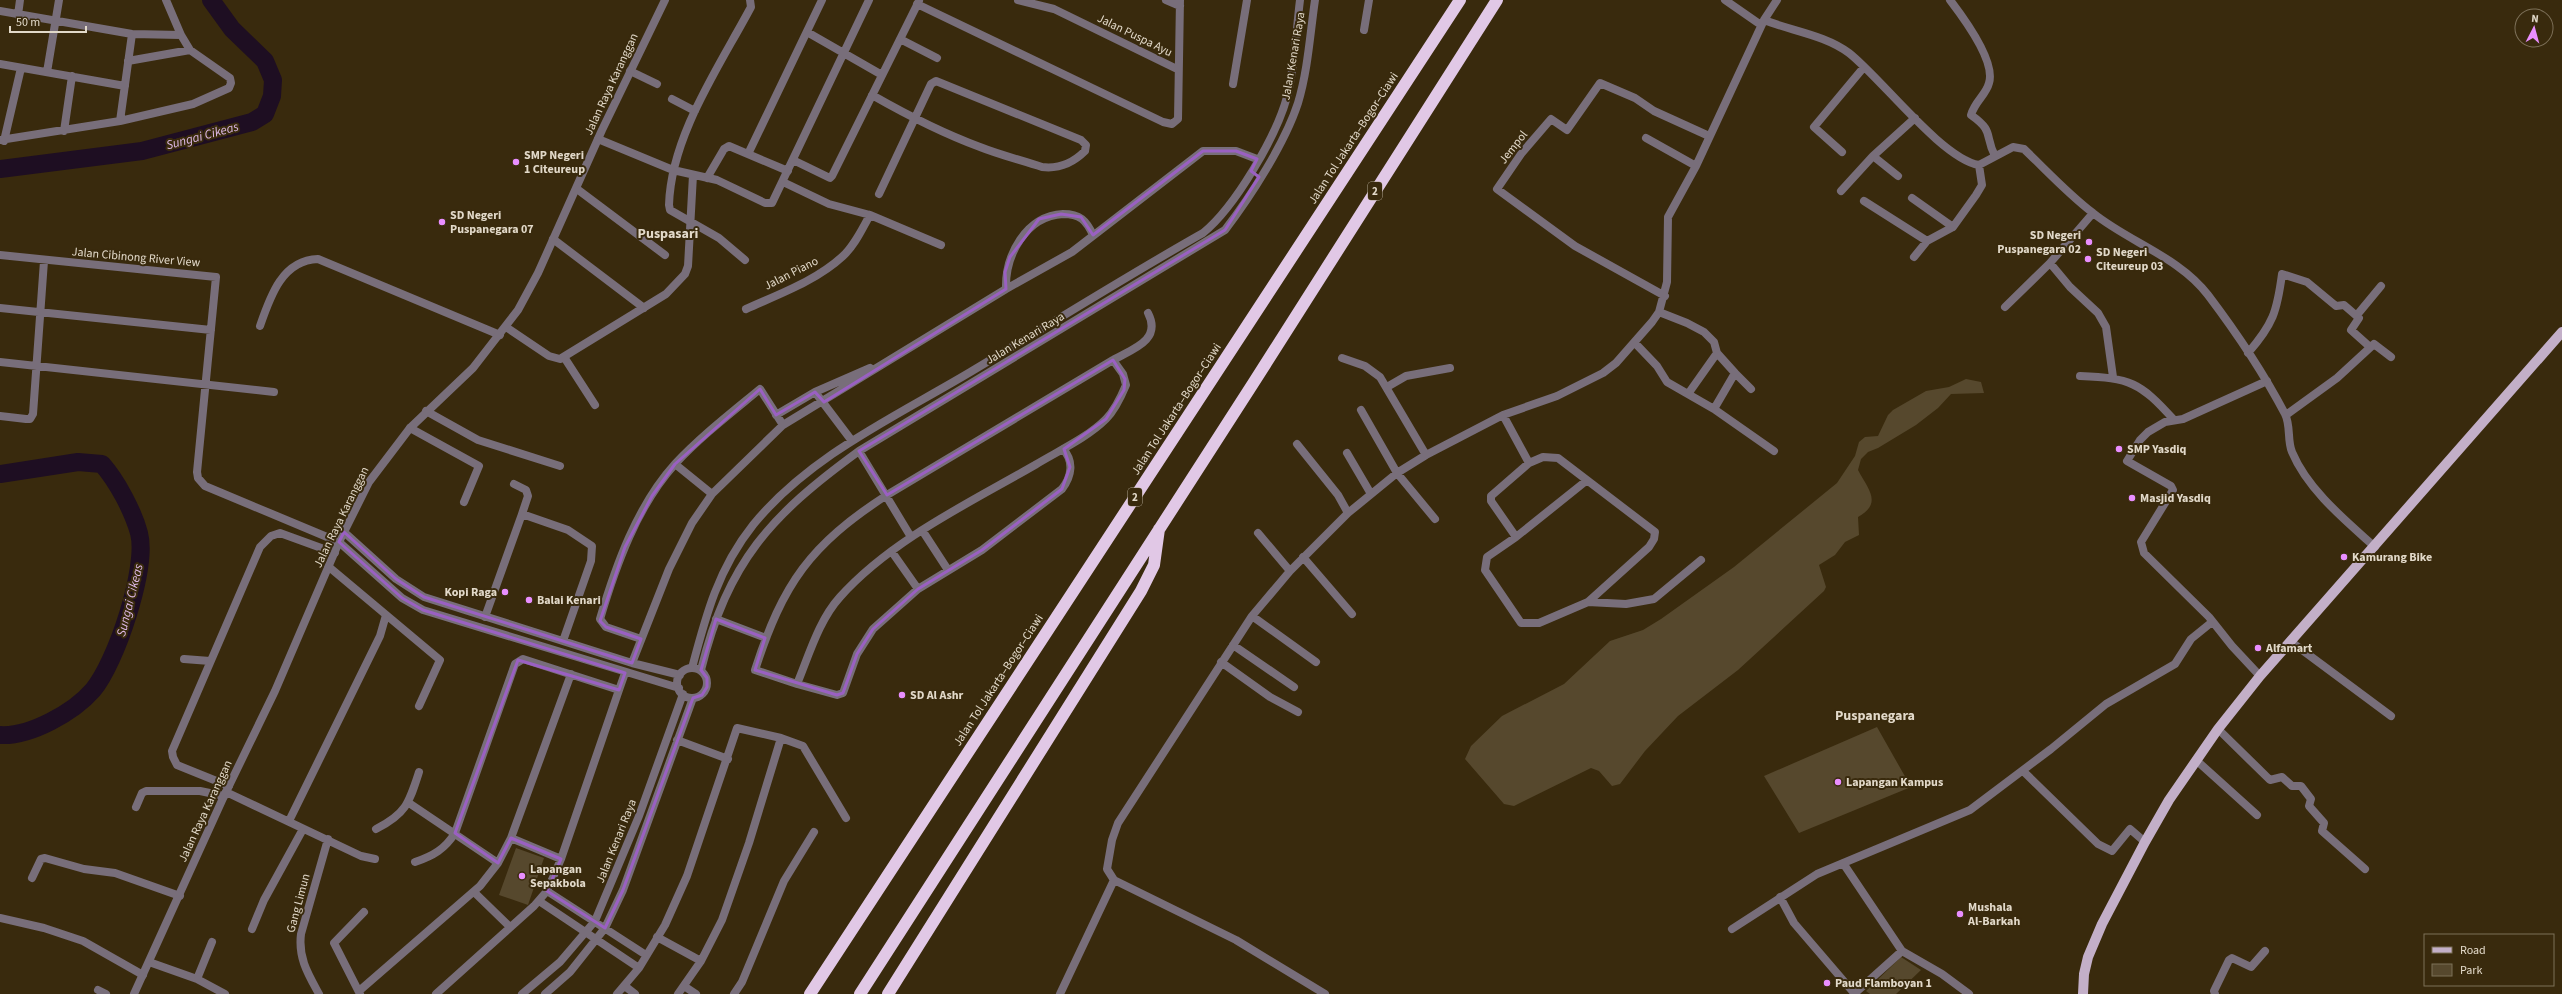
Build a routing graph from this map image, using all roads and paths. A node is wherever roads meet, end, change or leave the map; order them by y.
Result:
1 (20, 0) edge
2 (59, 0) edge
3 (166, 0) edge
4 (665, 0) edge
5 (750, 0) edge
6 (822, 0) edge
7 (869, 0) edge
8 (1018, 0) edge
9 (1166, 0) edge
10 (1248, 0) edge
11 (1300, 0) edge
12 (1315, 0) edge
13 (1369, 0) edge
14 (1460, 0) edge
15 (1497, 0) edge
16 (1725, 0) edge
17 (1777, 0) edge
18 (1950, 0) edge
19 (918, 2) edge
20 (1039, 2) edge
21 (1180, 3) edge
22 (0, 12) edge
23 (18, 15) junction
24 (55, 21) junction
25 (1763, 23) junction
26 (1364, 30) dead end
27 (807, 32) junction
28 (132, 34) junction
29 (181, 35) junction
30 (900, 39) junction
31 (190, 50) junction
32 (843, 54) junction
33 (937, 58) dead end
34 (128, 61) junction
35 (0, 64) edge
36 (1864, 67) junction
37 (21, 68) junction
38 (1177, 68) junction
39 (630, 71) junction
40 (47, 72) junction
41 (882, 75) junction
42 (72, 76) junction
43 (657, 84) dead end
44 (1233, 84) dead end
45 (125, 86) junction
46 (872, 95) junction
47 (672, 99) dead end
48 (695, 111) junction
49 (1915, 118) junction
50 (914, 120) junction
51 (120, 121) junction
52 (64, 131) junction
53 (1709, 136) junction
54 (1646, 138) dead end
55 (598, 139) junction
56 (2, 141) edge
57 (749, 152) junction
58 (1842, 152) dead end
59 (1873, 156) junction
60 (1995, 156) junction
61 (1258, 159) junction
62 (793, 160) junction
63 (1979, 164) junction
64 (1696, 166) junction
65 (673, 170) junction
66 (788, 171) junction
67 (1251, 171) junction
68 (693, 176) junction
69 (1898, 176) dead end
70 (707, 178) junction
71 (1259, 178) junction
72 (783, 182) junction
73 (577, 189) junction
74 (1841, 191) dead end
75 (879, 194) dead end
76 (1912, 198) dead end
77 (1864, 201) dead end
78 (2093, 213) junction
79 (870, 215) junction
80 (692, 222) junction
81 (1953, 227) junction
82 (1092, 235) junction
83 (553, 239) junction
84 (1927, 241) junction
85 (1187, 242) junction
86 (941, 245) dead end
87 (1194, 250) junction
88 (665, 255) dead end
89 (0, 256) edge
90 (1914, 257) dead end
91 (745, 260) dead end
92 (44, 261) junction
93 (2050, 263) junction
94 (2381, 286) dead end
95 (1006, 289) junction
96 (1665, 296) junction
97 (2005, 307) dead end
98 (0, 308) edge
99 (644, 308) junction
100 (746, 308) dead end
101 (1659, 312) junction
102 (40, 313) junction
103 (1148, 313) dead end
104 (2357, 315) junction
105 (260, 326) dead end
106 (506, 327) junction
107 (211, 330) junction
108 (2562, 332) edge
109 (500, 335) junction
110 (1634, 343) junction
111 (2370, 347) junction
112 (1717, 353) junction
113 (2248, 353) junction
114 (564, 357) junction
115 (2391, 357) dead end
116 (1342, 358) dead end
117 (1113, 360) junction
118 (0, 362) edge
119 (878, 366) junction
120 (37, 367) junction
121 (1450, 368) dead end
122 (972, 372) junction
123 (1735, 373) junction
124 (2080, 376) dead end
125 (2113, 377) junction
126 (978, 381) junction
127 (2267, 381) junction
128 (207, 385) junction
129 (1387, 387) junction
130 (1752, 389) dead end
131 (274, 392) dead end
132 (815, 392) junction
133 (1688, 394) junction
134 (824, 402) junction
135 (595, 405) dead end
136 (1714, 409) junction
137 (426, 410) junction
138 (1360, 410) dead end
139 (776, 415) junction
140 (1502, 415) junction
141 (2286, 415) junction
142 (0, 416) edge
143 (2174, 420) junction
144 (783, 425) junction
145 (410, 428) junction
146 (852, 441) junction
147 (1297, 444) dead end
148 (1063, 449) junction
149 (859, 451) junction
150 (1774, 451) dead end
151 (1347, 453) dead end
152 (1426, 455) junction
153 (1529, 463) junction
154 (675, 464) junction
155 (560, 466) dead end
156 (1397, 473) junction
157 (1586, 481) junction
158 (514, 484) dead end
159 (712, 494) junction
160 (1372, 494) junction
161 (887, 496) junction
162 (464, 502) dead end
163 (1348, 513) junction
164 (522, 514) junction
165 (1435, 519) dead end
166 (1159, 528) junction
167 (922, 530) junction
168 (344, 532) junction
169 (1258, 533) dead end
170 (911, 537) junction
171 (1516, 537) junction
172 (339, 542) junction
173 (2375, 547) junction
174 (892, 552) junction
175 (335, 553) junction
176 (1303, 557) junction
177 (1701, 560) dead end
178 (329, 567) junction
179 (948, 570) junction
180 (1290, 571) junction
181 (918, 589) junction
182 (1588, 602) junction
183 (1352, 614) dead end
184 (386, 615) junction
185 (1252, 616) junction
186 (485, 617) junction
187 (716, 620) junction
188 (2212, 622) junction
189 (766, 638) junction
190 (641, 640) junction
191 (563, 641) junction
192 (2290, 642) junction
193 (1233, 645) junction
194 (184, 659) dead end
195 (210, 661) junction
196 (1221, 662) junction
197 (1316, 662) dead end
198 (632, 663) junction
199 (692, 668) junction
200 (701, 670) junction
201 (625, 673) junction
202 (571, 674) junction
203 (680, 675) junction
204 (2260, 676) junction
205 (798, 684) junction
206 (1294, 687) dead end
207 (620, 690) junction
208 (681, 691) junction
209 (693, 698) junction
210 (419, 706) dead end
211 (1298, 712) dead end
212 (2391, 716) dead end
213 (2218, 729) junction
214 (781, 738) junction
215 (677, 740) junction
216 (728, 759) junction
217 (2196, 760) junction
218 (2023, 770) junction
219 (419, 772) dead end
220 (226, 791) junction
221 (409, 803) junction
222 (136, 807) dead end
223 (2257, 815) dead end
224 (846, 818) dead end
225 (288, 821) junction
226 (303, 829) junction
227 (376, 829) dead end
228 (814, 832) dead end
229 (455, 833) junction
230 (511, 838) junction
231 (328, 839) junction
232 (2145, 842) junction
233 (561, 859) junction
234 (375, 860) dead end
235 (415, 862) dead end
236 (498, 863) junction
237 (1843, 864) junction
238 (2365, 869) dead end
239 (32, 878) dead end
240 (1114, 880) junction
241 (547, 891) junction
242 (474, 892) junction
243 (180, 896) junction
244 (1780, 897) junction
245 (539, 901) junction
246 (364, 912) dead end
247 (0, 918) edge
248 (595, 921) junction
249 (510, 928) junction
250 (605, 928) junction
251 (252, 929) dead end
252 (1732, 929) dead end
253 (587, 931) junction
254 (657, 937) junction
255 (597, 938) junction
256 (212, 942) dead end
257 (1902, 951) junction
258 (2265, 951) dead end
259 (646, 955) junction
260 (702, 961) junction
261 (149, 962) junction
262 (639, 968) junction
263 (143, 975) junction
264 (197, 979) junction
265 (684, 986) junction
266 (626, 987) junction
267 (98, 990) dead end
268 (360, 993) edge
269 (2214, 993) edge
270 (106, 994) edge
271 (134, 994) edge
272 (225, 994) edge
273 (319, 994) edge
274 (436, 994) edge
275 (522, 994) edge
276 (545, 994) edge
277 (617, 994) edge
278 (635, 994) edge
279 (678, 994) edge
280 (696, 994) edge
281 (734, 994) edge
282 (810, 994) edge
283 (860, 994) edge
284 (888, 994) edge
285 (1060, 994) edge
286 (1325, 994) edge
287 (1854, 994) edge
288 (1968, 994) edge
289 (2084, 994) edge

1 - 23 street
2 - 24 street
3 - 29 street
4 - 39 street, Jalan Raya Karanggan
5 - 48 street
6 - 27 street
7 - 32 street
8 - 20 street, Jalan Puspa Ayu
9 - 21 street
10 - 44 street
11 - 61 street, Jalan Kenari Raya
12 - 71 street, Jalan Kenari Raya
13 - 26 street
14 - 282 highway, Jalan Tol Jakarta–Bogor–Ciawi / 2
15 - 166 highway, 2
16 - 25 street
17 - 25 street
18 - 60 street
19 - 30 street
19 - 38 street
20 - 38 street, Jalan Puspa Ayu
21 - 38 street
22 - 23 street
23 - 24 street
24 - 28 street
24 - 40 street
25 - 36 street
25 - 53 street
27 - 32 street
27 - 57 street
28 - 29 street
28 - 34 street
29 - 31 street
30 - 33 street
30 - 41 street
31 - 34 street
31 - 51 street
32 - 41 street
32 - 62 street
34 - 45 street
35 - 37 street
36 - 49 street
36 - 58 street
37 - 40 street
37 - 56 street
39 - 43 street
39 - 55 street, Jalan Raya Karanggan
40 - 42 street
41 - 46 street
42 - 45 street
42 - 52 street
45 - 51 street
46 - 50 street
46 - 62 street
47 - 48 street
48 - 65 street
49 - 59 street
49 - 63 street
50 - 50 street
50 - 75 street
51 - 52 street
52 - 56 street
53 - 64 street
53 - 96 street, Jempol
54 - 64 street
55 - 65 street
55 - 73 street, Jalan Raya Karanggan
57 - 66 street
57 - 70 street
59 - 69 street
59 - 74 street
60 - 63 street
60 - 78 street
61 - 67 street, Jalan Kenari Raya
61 - 82 street
62 - 66 street
63 - 81 street
64 - 96 street
65 - 68 street
65 - 80 street
66 - 72 street
67 - 71 street
67 - 85 street, Jalan Kenari Raya
68 - 70 street
68 - 80 street
70 - 72 street
71 - 87 street, Jalan Kenari Raya
72 - 79 street
73 - 83 street, Jalan Raya Karanggan
73 - 88 street
76 - 81 street
77 - 84 street
78 - 93 street
78 - 113 street
79 - 86 street
79 - 100 street, Jalan Piano
80 - 91 street
80 - 99 street
81 - 84 street
82 - 95 street
82 - 95 street
83 - 99 street
83 - 106 street, Jalan Raya Karanggan
84 - 90 street
85 - 87 street
85 - 122 street, Jalan Kenari Raya
87 - 126 street, Jalan Kenari Raya
89 - 92 street, Jalan Cibinong River View
92 - 102 street
92 - 107 street, Jalan Cibinong River View
93 - 97 street
93 - 125 street
94 - 104 street
95 - 119 street
96 - 101 street
98 - 102 street
99 - 114 street
101 - 110 street
101 - 112 street
102 - 107 street
102 - 120 street
103 - 117 street
104 - 111 street
104 - 113 street
105 - 109 street
106 - 109 street, Jalan Raya Karanggan
106 - 114 street
107 - 128 street, Jalan Cibinong River View
108 - 173 main road
109 - 137 street, Jalan Raya Karanggan
110 - 133 street
110 - 140 street
111 - 115 street
111 - 141 street
112 - 123 street
112 - 133 street
113 - 127 street
114 - 135 street
116 - 129 street
117 - 148 street
117 - 161 street
118 - 120 street
119 - 132 street
119 - 134 street
120 - 128 street
120 - 142 street
121 - 129 street
122 - 126 street
122 - 146 street, Jalan Kenari Raya
123 - 130 street
123 - 136 street
124 - 125 street
125 - 143 street
126 - 149 street, Jalan Kenari Raya
127 - 141 street
127 - 143 street
128 - 131 street
128 - 172 street, Jalan Cibinong River View
129 - 152 street
132 - 134 street
132 - 139 street
133 - 136 street
134 - 144 street
134 - 146 street
136 - 150 street
137 - 145 street, Jalan Raya Karanggan
137 - 155 street
138 - 156 street
139 - 144 street
139 - 154 street
140 - 152 street
140 - 153 street
141 - 173 street
143 - 188 street
144 - 159 street
145 - 162 street
145 - 168 street, Jalan Raya Karanggan
146 - 199 street, Jalan Kenari Raya
147 - 163 street
148 - 167 street
148 - 179 street
149 - 161 street
149 - 187 street, Jalan Kenari Raya
151 - 160 street
152 - 156 street
153 - 157 street
153 - 171 street
154 - 159 street
154 - 190 street
156 - 160 street
156 - 165 street
157 - 171 street
157 - 182 street
158 - 164 street
159 - 190 street
160 - 163 street
161 - 170 street
161 - 189 street
163 - 176 street
164 - 186 street
164 - 191 street
166 - 283 highway, 2
166 - 284 highway
167 - 170 street
167 - 179 street
168 - 172 street, Jalan Raya Karanggan
168 - 186 street
169 - 180 street
170 - 174 street
171 - 182 street
172 - 175 street, Jalan Raya Karanggan
172 - 201 street, Jalan Cibinong River View
173 - 192 main road
174 - 181 street
174 - 205 street
175 - 178 street, Jalan Raya Karanggan
175 - 195 street
176 - 180 street
176 - 183 street
177 - 182 street
178 - 184 street
178 - 220 street, Jalan Raya Karanggan
179 - 181 street
180 - 185 street
181 - 205 street
184 - 210 street
184 - 225 street
185 - 193 street
185 - 197 street
186 - 191 street
187 - 189 street
187 - 200 street, Jalan Kenari Raya
188 - 204 street
188 - 218 street
189 - 205 street
190 - 198 street
191 - 198 street
192 - 204 main road
192 - 212 street
193 - 196 street
193 - 206 street
194 - 195 street
195 - 220 street
196 - 211 street
196 - 240 street
198 - 203 street
199 - 200 street
199 - 203 street
200 - 209 street
201 - 207 street
201 - 208 street, Jalan Cibinong River View
202 - 207 street
202 - 229 street
202 - 230 street
203 - 208 street
204 - 213 main road
207 - 233 street
208 - 209 street
208 - 248 street, Jalan Kenari Raya
209 - 215 street, Jalan Kenari Raya
213 - 217 main road
213 - 238 street
214 - 216 street
214 - 224 street
214 - 260 street
215 - 216 street
215 - 250 street, Jalan Kenari Raya
216 - 254 street
217 - 223 street
217 - 232 main road
218 - 232 street
218 - 237 street
219 - 221 street
220 - 222 street
220 - 225 street
220 - 243 street, Jalan Raya Karanggan
221 - 227 street
221 - 229 street
225 - 226 street
226 - 231 street
226 - 251 street
228 - 281 street
229 - 235 street
229 - 236 street
230 - 233 street
230 - 236 street
231 - 234 street
231 - 273 street, Gang Limun
232 - 289 main road
233 - 241 street
236 - 242 street
237 - 244 street
237 - 257 street
239 - 243 street
240 - 285 street
240 - 286 street
241 - 245 street
241 - 248 street
242 - 249 street
242 - 268 street
243 - 261 street, Jalan Raya Karanggan
244 - 252 street
244 - 287 street
245 - 249 street
245 - 253 street
246 - 268 street
247 - 263 street
248 - 250 street
248 - 253 street, Jalan Kenari Raya
249 - 274 street
250 - 255 street, Jalan Kenari Raya
250 - 259 street
253 - 255 street
253 - 275 street, Jalan Kenari Raya
254 - 259 street
254 - 260 street
255 - 262 street
255 - 276 street, Jalan Kenari Raya
256 - 264 street
257 - 287 street
257 - 288 street
258 - 269 street
259 - 262 street
260 - 265 street
261 - 263 street, Jalan Raya Karanggan
261 - 264 street
262 - 266 street
263 - 271 street, Jalan Raya Karanggan
264 - 272 street
265 - 279 street
265 - 280 street
266 - 277 street
266 - 278 street
267 - 270 street

